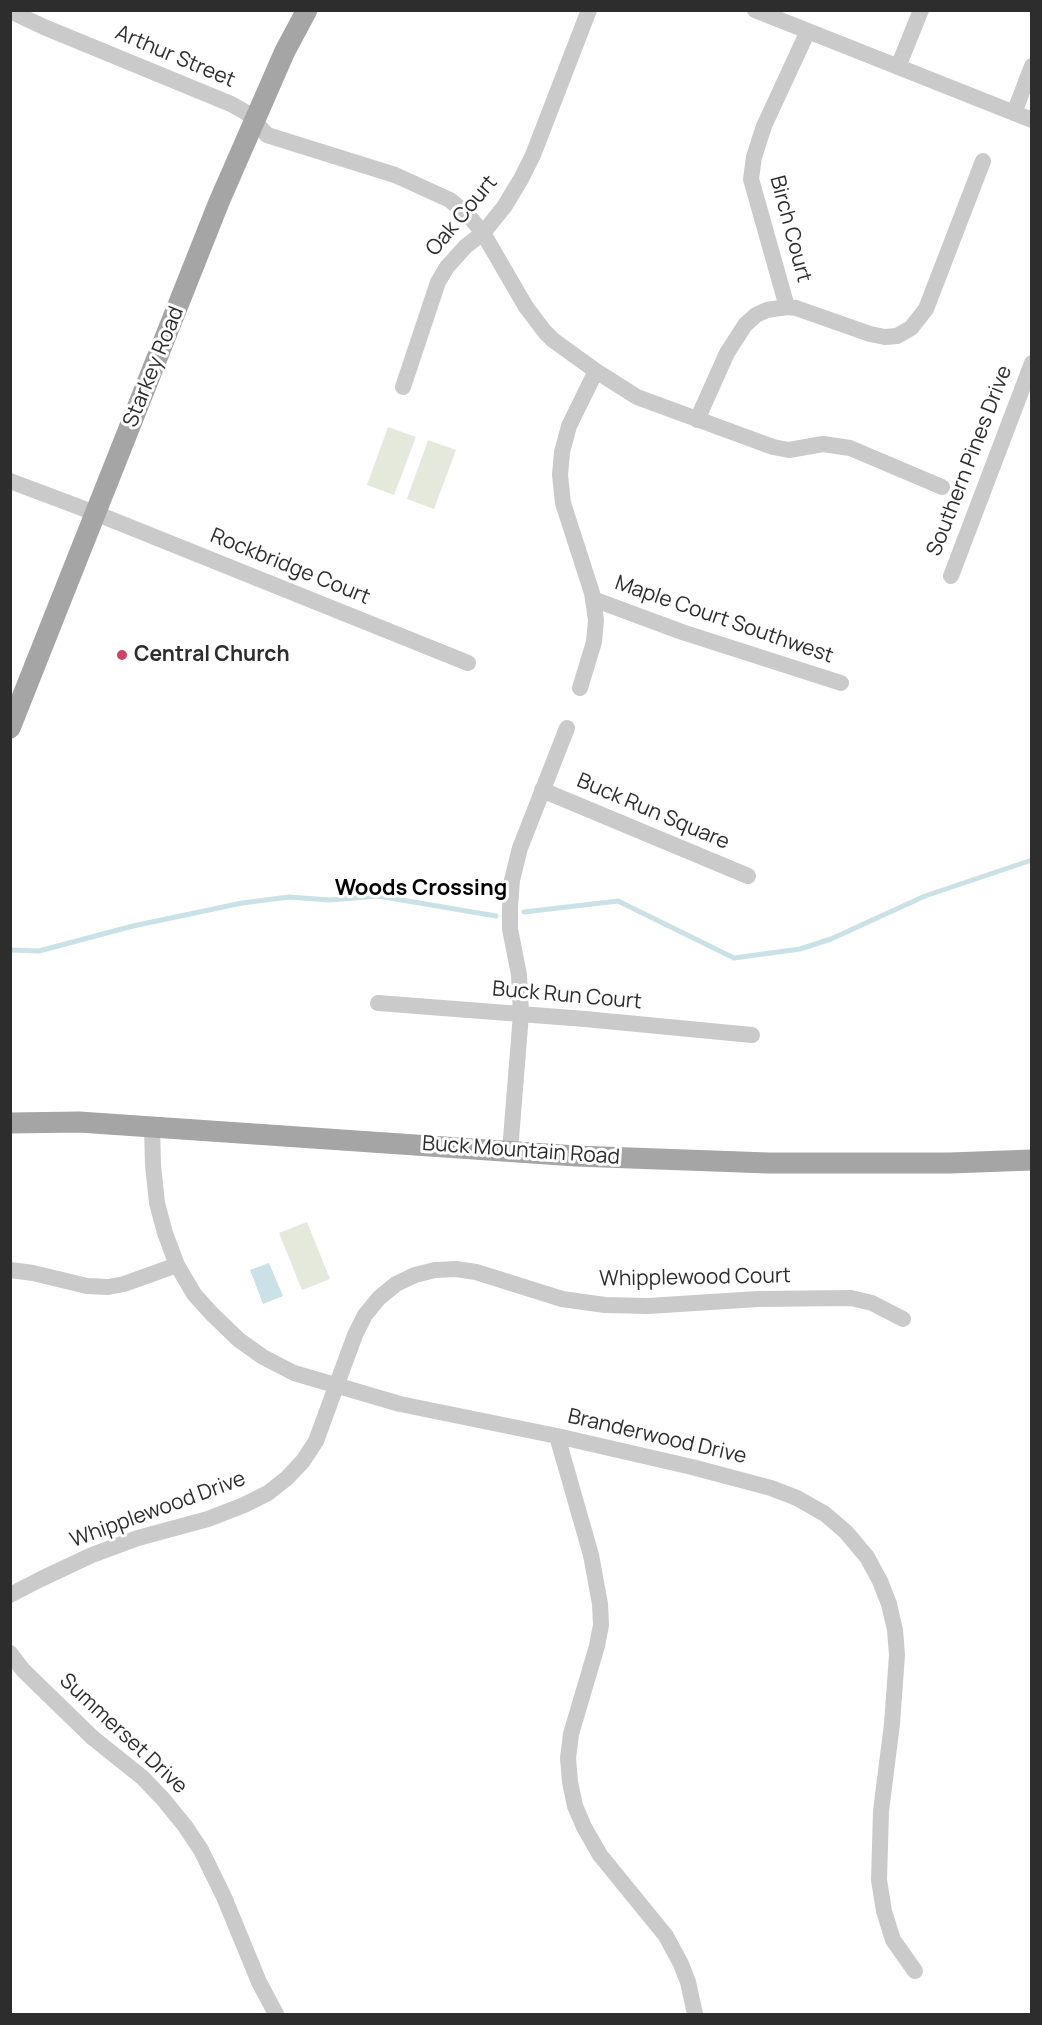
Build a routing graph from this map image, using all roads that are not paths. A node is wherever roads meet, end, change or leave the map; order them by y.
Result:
1 (307, 10) edge
2 (588, 10) edge
3 (755, 10) edge
4 (921, 10) edge
5 (10, 11) edge
6 (808, 31) junction
7 (1032, 66) edge
8 (898, 67) junction
9 (1014, 113) junction
10 (254, 120) junction
11 (1032, 120) edge
12 (983, 161) dead end
13 (483, 233) junction
14 (787, 306) junction
15 (1032, 363) edge
16 (596, 371) junction
17 (403, 387) dead end
18 (697, 420) junction
19 (10, 481) edge
20 (942, 487) dead end
21 (95, 513) junction
22 (951, 576) dead end
23 (593, 599) junction
24 (468, 663) dead end
25 (841, 684) dead end
26 (580, 688) dead end
27 (10, 728) edge
28 (567, 728) dead end
29 (542, 790) junction
30 (748, 876) dead end
31 (378, 1003) dead end
32 (521, 1014) junction
33 (752, 1035) dead end
34 (10, 1123) edge
35 (152, 1127) junction
36 (510, 1151) junction
37 (1032, 1160) edge
38 (177, 1265) junction
39 (10, 1270) edge
40 (903, 1319) dead end
41 (337, 1386) junction
42 (557, 1436) junction
43 (10, 1595) edge
44 (10, 1653) edge
45 (915, 1971) dead end
46 (276, 2014) edge
47 (695, 2014) edge

1 - 10 main road, Starkey Road
2 - 13 street, Oak Court
3 - 6 street
4 - 8 street
5 - 10 street, Arthur Street
6 - 8 street
6 - 14 street, Birch Court
7 - 9 street
8 - 9 street
9 - 11 street
10 - 13 street, Arthur Street
10 - 21 main road, Starkey Road
12 - 14 street
13 - 16 street, Arthur Street
13 - 17 street, Oak Court
14 - 18 street
15 - 22 street, Southern Pines Drive
16 - 18 street, Arthur Street
16 - 23 street
18 - 20 street, Arthur Street
19 - 21 street, Rockbridge Court
21 - 24 street, Rockbridge Court
21 - 27 main road, Starkey Road
23 - 25 street, Maple Court Southwest
23 - 26 street
28 - 29 street
29 - 30 street, Buck Run Square
29 - 32 street
31 - 32 street, Buck Run Court
32 - 33 street, Buck Run Court
32 - 36 street
34 - 35 main road, Buck Mountain Road
35 - 36 main road, Buck Mountain Road
35 - 38 street, Branderwood Drive
36 - 37 main road, Buck Mountain Road
38 - 39 street
38 - 41 street, Branderwood Drive
40 - 41 street, Whipplewood Court
41 - 42 street, Branderwood Drive
41 - 43 street, Whipplewood Drive
42 - 45 street, Branderwood Drive
42 - 47 street
44 - 46 street, Summerset Drive

